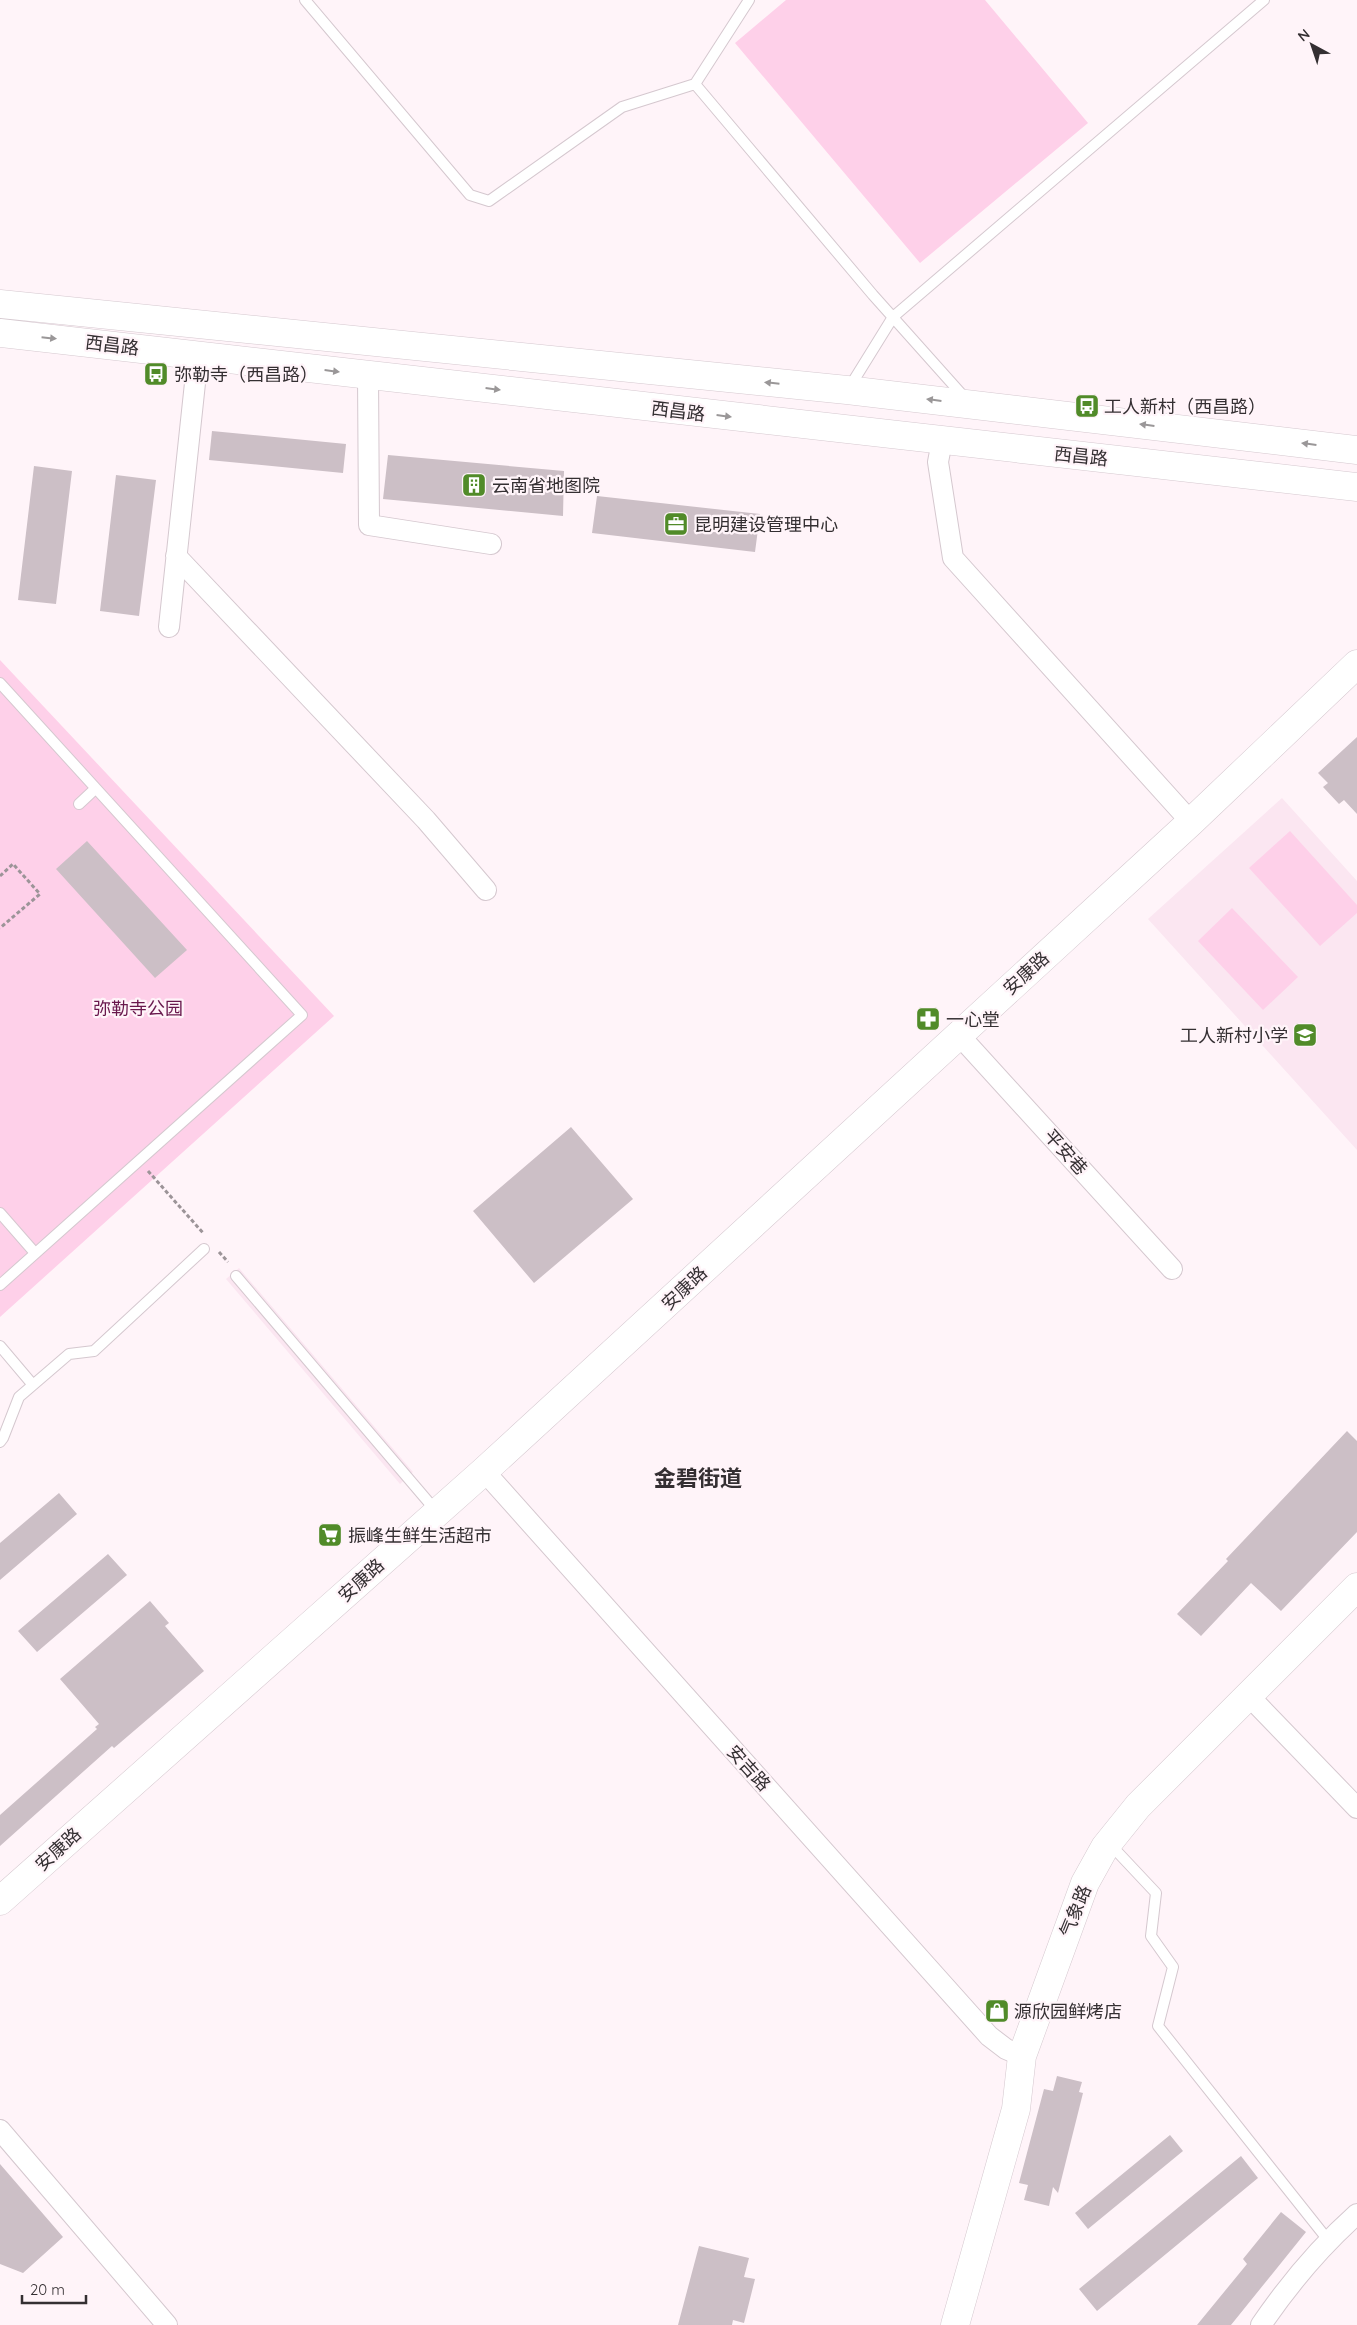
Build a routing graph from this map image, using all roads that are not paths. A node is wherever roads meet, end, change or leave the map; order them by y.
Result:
1 (305, 0) edge
2 (749, 0) edge
3 (1264, 0) edge
4 (695, 84) junction
5 (0, 304) edge
6 (893, 317) junction
7 (0, 333) edge
8 (198, 356) junction
9 (368, 375) junction
10 (848, 390) junction
11 (970, 405) junction
12 (942, 441) junction
13 (1357, 450) edge
14 (1357, 488) edge
15 (491, 544) dead end
16 (176, 556) junction
17 (169, 627) dead end
18 (1357, 664) edge
19 (0, 683) edge
20 (95, 789) junction
21 (80, 804) dead end
22 (1191, 822) junction
23 (486, 890) dead end
24 (959, 1035) junction
25 (0, 1212) edge
26 (207, 1245) road end
27 (35, 1253) junction
28 (1172, 1268) dead end
29 (236, 1276) road end
30 (0, 1285) edge
31 (0, 1346) edge
32 (33, 1385) junction
33 (0, 1442) edge
34 (484, 1471) junction
35 (437, 1512) junction
36 (1357, 1587) edge
37 (1248, 1695) junction
38 (1357, 1808) edge
39 (1108, 1842) junction
40 (0, 1901) edge
41 (1022, 2056) junction
42 (0, 2130) edge
43 (1357, 2214) edge
44 (1328, 2240) junction
45 (167, 2325) edge
46 (955, 2325) edge
47 (1260, 2325) edge

1 - 4 lane
2 - 4 lane
3 - 6 lane
4 - 6 lane
10 -> 5 main road, 西昌路
6 - 10 lane
6 - 11 lane
7 -> 8 main road, 西昌路
8 -> 9 main road, 西昌路
8 - 16 street
9 -> 12 main road, 西昌路
9 - 15 street
11 -> 10 main road, 西昌路
13 -> 11 main road, 西昌路
12 - 14 main road, 西昌路
12 - 22 street
16 - 17 street
16 - 23 street
18 - 22 main road, 安康路
19 - 20 lane
20 - 21 lane
20 - 27 lane
22 - 24 main road, 安康路
24 - 28 street, 平安巷
24 - 34 main road, 安康路
25 - 27 lane
26 - 32 lane
27 - 30 lane
29 - 35 lane
31 - 32 lane
32 - 33 lane
34 - 35 main road, 安康路
34 - 41 street, 安吉路
35 - 40 main road, 安康路
36 - 37 main road, 气象路
37 - 38 street
37 - 39 main road, 气象路
39 - 41 main road, 气象路
39 - 44 lane
41 - 46 main road, 气象路
42 - 45 street
43 - 44 street
44 - 47 street

